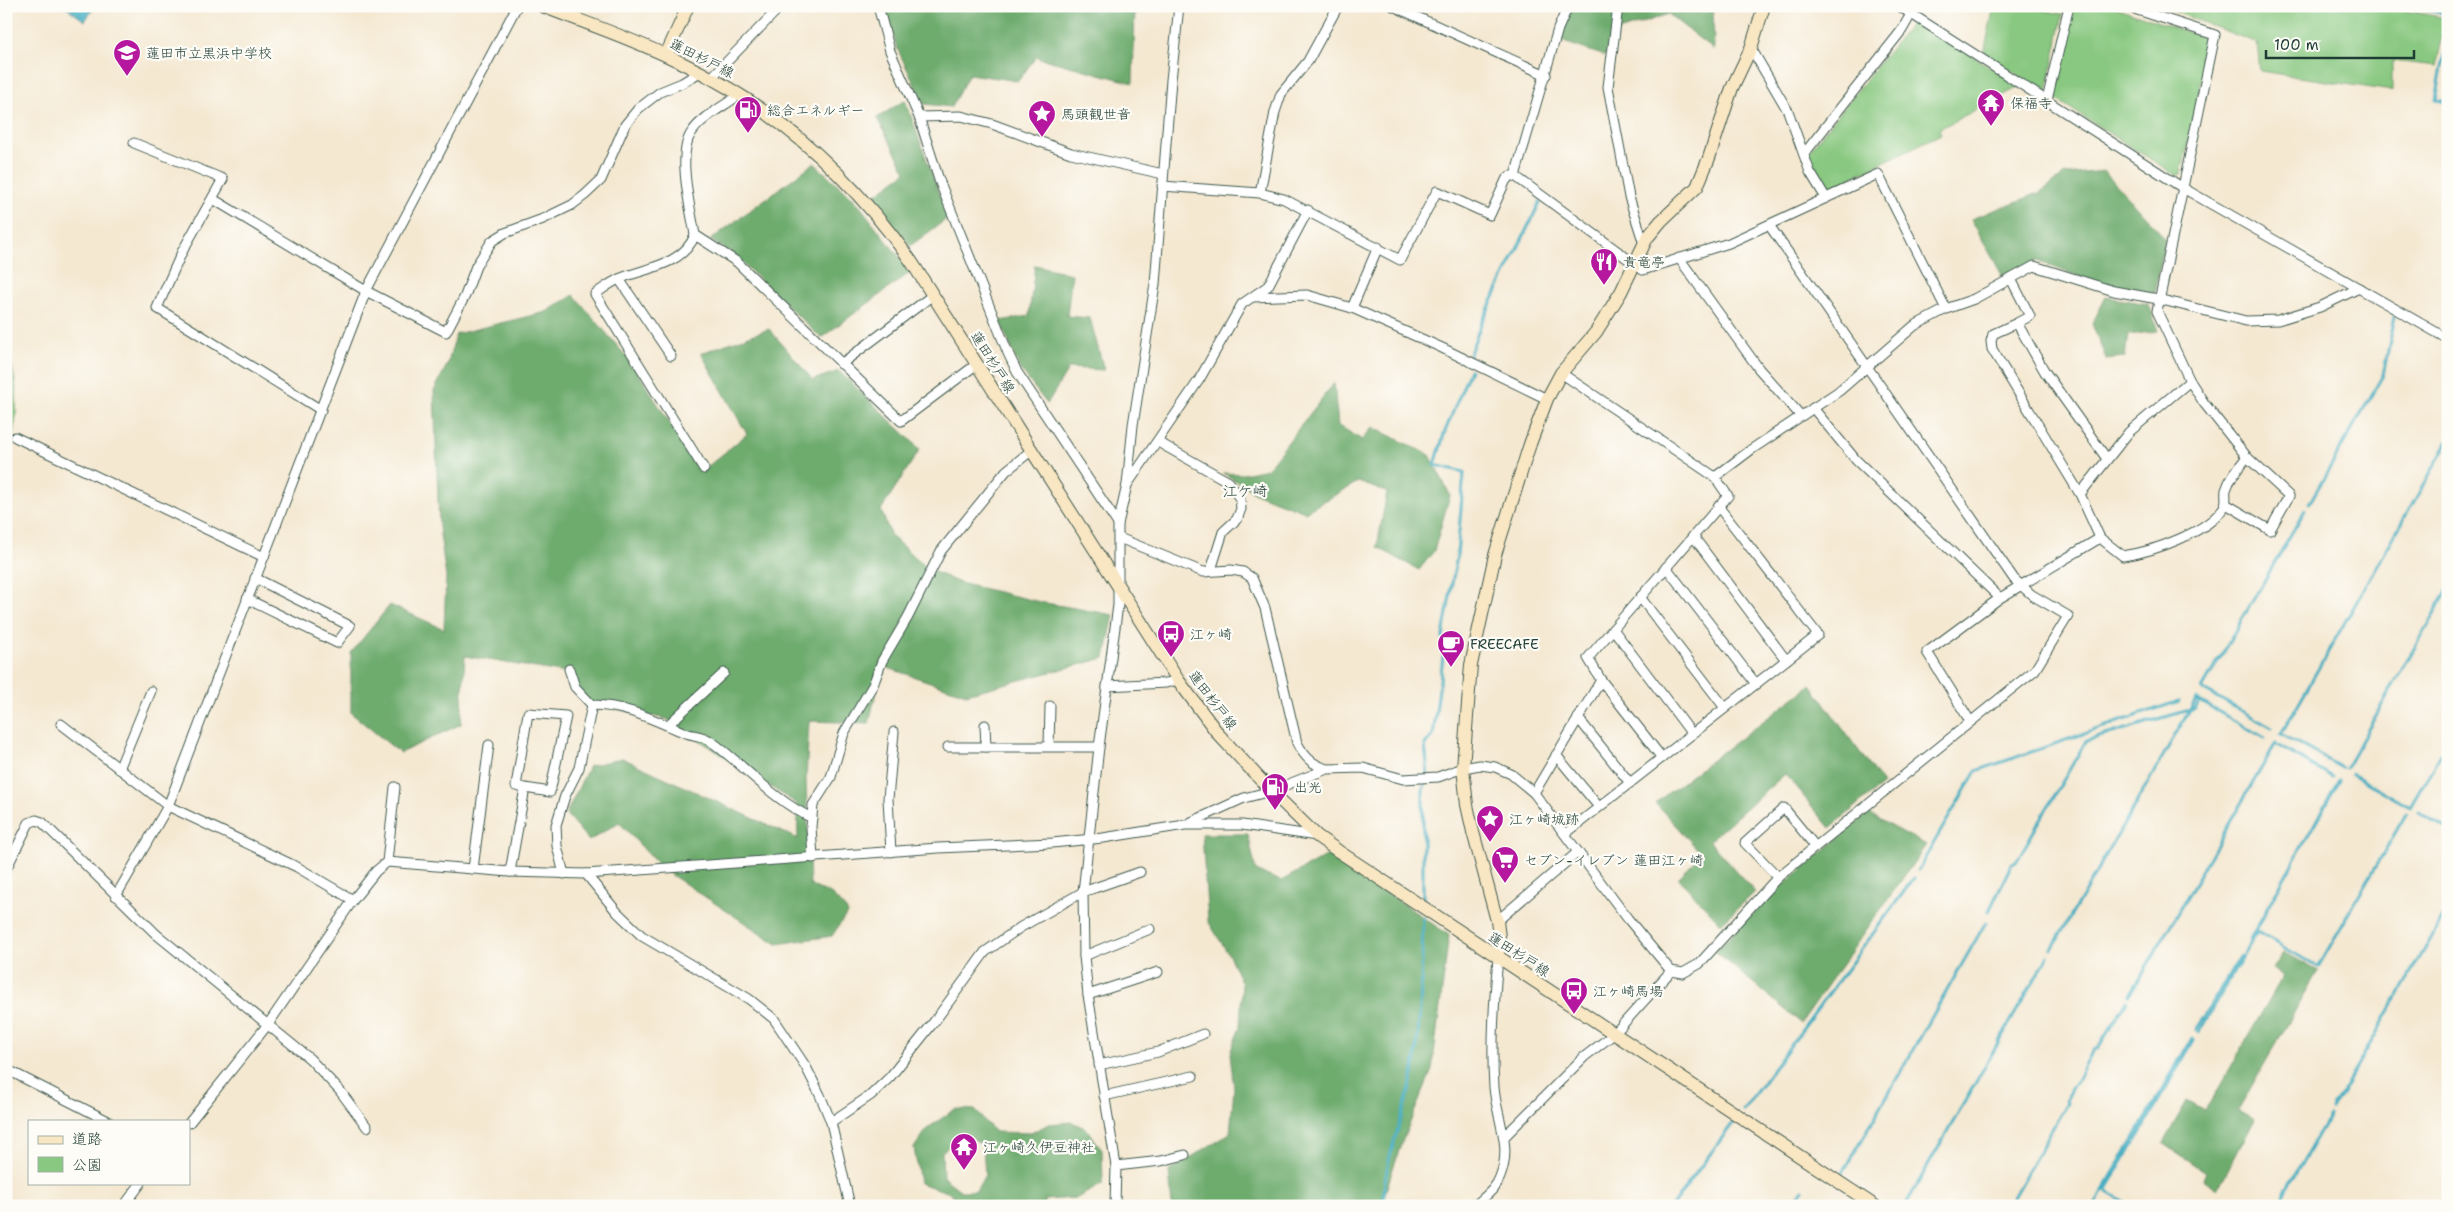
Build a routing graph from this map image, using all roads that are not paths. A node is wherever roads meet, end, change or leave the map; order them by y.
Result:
1 (517, 6) edge
2 (542, 6) edge
3 (688, 6) edge
4 (781, 6) edge
5 (878, 6) edge
6 (1179, 6) edge
7 (1338, 6) edge
8 (1393, 6) edge
9 (1568, 6) edge
10 (1618, 6) edge
11 (1764, 6) edge
12 (1899, 6) edge
13 (2069, 6) edge
14 (2125, 6) edge
15 (1911, 14) junction
16 (1751, 48) junction
17 (666, 55) junction
18 (706, 75) junction
19 (1546, 75) junction
20 (740, 94) junction
21 (2047, 100) junction
22 (919, 117) junction
23 (134, 143) dead end
24 (1804, 154) junction
25 (1163, 174) junction
26 (1515, 176) junction
27 (1162, 186) junction
28 (2183, 188) junction
29 (1260, 193) junction
30 (1826, 198) junction
31 (212, 199) junction
32 (1308, 210) junction
33 (1769, 225) junction
34 (695, 235) junction
35 (1644, 244) junction
36 (1378, 247) junction
37 (1679, 258) junction
38 (1635, 263) junction
39 (619, 279) junction
40 (2010, 279) junction
41 (2359, 288) junction
42 (366, 291) junction
43 (933, 295) junction
44 (1253, 297) junction
45 (2158, 299) junction
46 (1352, 308) junction
47 (1946, 309) junction
48 (2017, 323) junction
49 (2448, 339) edge
50 (671, 356) dead end
51 (841, 364) junction
52 (977, 364) junction
53 (1866, 366) junction
54 (1561, 373) junction
55 (2190, 380) junction
56 (1547, 399) junction
57 (1813, 408) junction
58 (321, 410) junction
59 (1801, 416) junction
60 (15, 436) dead end
61 (1158, 442) junction
62 (1032, 450) junction
63 (2247, 457) junction
64 (2107, 458) junction
65 (704, 469) dead end
66 (1715, 477) junction
67 (1127, 485) junction
68 (2080, 494) junction
69 (2226, 504) junction
70 (1718, 506) junction
71 (1118, 524) junction
72 (1693, 536) junction
73 (1119, 538) junction
74 (2100, 538) junction
75 (264, 557) junction
76 (1666, 567) junction
77 (1211, 570) junction
78 (256, 578) junction
79 (2020, 586) junction
80 (1119, 589) junction
81 (1640, 597) junction
82 (2000, 598) junction
83 (248, 599) junction
84 (1613, 628) junction
85 (1786, 660) junction
86 (569, 669) dead end
87 (724, 673) dead end
88 (1178, 680) junction
89 (1601, 680) junction
90 (1756, 684) junction
91 (1107, 686) junction
92 (151, 691) dead end
93 (592, 705) junction
94 (1050, 706) dead end
95 (1725, 708) junction
96 (1578, 718) junction
97 (1970, 721) junction
98 (61, 724) dead end
99 (669, 724) junction
100 (985, 725) dead end
101 (894, 732) dead end
102 (1692, 734) junction
103 (489, 745) dead end
104 (1049, 746) junction
105 (948, 747) dead end
106 (986, 747) junction
107 (1099, 747) junction
108 (1556, 756) junction
109 (1662, 758) junction
110 (1463, 768) junction
111 (119, 769) junction
112 (1327, 769) junction
113 (1630, 783) junction
114 (395, 787) dead end
115 (525, 788) junction
116 (1271, 791) junction
117 (1534, 793) junction
118 (168, 806) junction
119 (1599, 807) junction
120 (812, 818) junction
121 (1185, 825) junction
122 (1565, 834) junction
123 (1318, 836) junction
124 (1088, 839) junction
125 (1815, 846) junction
126 (891, 852) junction
127 (1578, 852) junction
128 (813, 858) junction
129 (387, 862) junction
130 (6, 869) edge
131 (473, 869) junction
132 (510, 872) junction
133 (1140, 872) dead end
134 (564, 874) junction
135 (586, 874) junction
136 (1778, 877) junction
137 (1083, 892) junction
138 (116, 896) junction
139 (353, 900) junction
140 (1496, 921) junction
141 (1150, 929) dead end
142 (1084, 956) junction
143 (1498, 958) junction
144 (1671, 971) junction
145 (1158, 972) dead end
146 (1088, 995) junction
147 (269, 1024) junction
148 (1203, 1034) dead end
149 (1614, 1034) junction
150 (1099, 1065) junction
151 (6, 1069) edge
152 (1193, 1076) dead end
153 (1104, 1096) junction
154 (106, 1120) edge
155 (190, 1122) edge
156 (831, 1122) junction
157 (367, 1127) dead end
158 (1505, 1136) junction
159 (1185, 1155) dead end
160 (1116, 1166) junction
161 (140, 1184) edge
162 (124, 1206) edge
163 (850, 1206) edge
164 (1115, 1206) edge
165 (1476, 1206) edge
166 (1875, 1206) edge

1 - 42 street
2 - 17 main road, 蓮田杉戸線
3 - 17 main road
4 - 18 street
5 - 22 street
6 - 25 street
7 - 29 street
8 - 19 street
9 - 19 street
10 - 35 street
11 - 16 main road
12 - 15 street
13 - 21 street
14 - 28 street
15 - 21 street
15 - 24 street
16 - 24 street
16 - 35 main road
17 - 18 main road, 蓮田杉戸線
18 - 20 main road, 蓮田杉戸線
18 - 42 street
19 - 26 street
20 - 34 street
20 - 43 main road, 蓮田杉戸線
21 - 28 street
22 - 25 street
22 - 71 street
23 - 31 street
24 - 30 street
25 - 27 street
26 - 36 street
26 - 38 street
27 - 29 street
27 - 67 street
28 - 41 street
28 - 45 street
29 - 32 street
30 - 33 street
30 - 47 street
31 - 42 street
31 - 58 street
32 - 36 street
32 - 44 street
33 - 37 street
33 - 53 street
34 - 39 street
34 - 51 street
35 - 38 main road
36 - 46 street
37 - 38 street
37 - 59 street
38 - 54 main road
39 - 50 street
39 - 65 street
40 - 45 street
40 - 47 street
40 - 48 street
41 - 45 street
41 - 49 street
42 - 58 street
43 - 51 street
43 - 52 main road, 蓮田杉戸線
44 - 46 street
44 - 61 street
45 - 55 street
46 - 56 street
47 - 53 street
48 - 64 street
48 - 68 street
51 - 52 street
52 - 62 main road, 蓮田杉戸線
53 - 57 street
53 - 79 street
54 - 56 main road
54 - 66 street
55 - 63 street
55 - 64 street
56 - 110 main road
57 - 59 street
57 - 82 street
58 - 75 street
59 - 66 street
60 - 75 street
61 - 67 street
61 - 77 street
62 - 80 main road, 蓮田杉戸線
62 - 120 street
63 - 69 street
63 - 69 street
64 - 68 street
66 - 70 street
67 - 71 street
68 - 74 street
69 - 74 street
70 - 72 street
70 - 85 street
71 - 73 street
72 - 76 street
72 - 85 street
73 - 77 street
73 - 80 street
74 - 79 street
75 - 78 street
76 - 81 street
76 - 90 street
77 - 112 street
78 - 83 street
78 - 83 street
79 - 82 street
79 - 97 street
80 - 88 main road, 蓮田杉戸線
80 - 91 street
81 - 84 street
81 - 95 street
82 - 97 street
83 - 118 street
84 - 89 street
84 - 102 street
85 - 90 street
86 - 93 street
87 - 99 street
88 - 91 street
88 - 116 main road, 蓮田杉戸線
89 - 96 street
89 - 109 street
90 - 95 street
91 - 107 street
92 - 111 street
93 - 99 street
93 - 134 street
94 - 104 street
95 - 102 street
96 - 108 street
96 - 113 street
97 - 125 street
98 - 111 street
99 - 120 street
100 - 106 street
101 - 126 street
102 - 109 street
103 - 131 street
104 - 106 street
104 - 107 street
105 - 106 street
107 - 124 street
108 - 117 street
108 - 119 street
109 - 113 street
110 - 112 street
110 - 117 street
110 - 140 main road
111 - 118 street
112 - 116 street
113 - 119 street
114 - 129 street
115 - 115 street
115 - 132 street
116 - 121 street
116 - 123 main road, 蓮田杉戸線
117 - 122 street
118 - 138 street
118 - 139 street
119 - 122 street
120 - 128 street
121 - 123 street
121 - 124 street
122 - 127 street
123 - 143 main road, 蓮田杉戸線
124 - 126 street
124 - 137 street
125 - 136 street
125 - 136 street
126 - 128 street
127 - 140 street
127 - 144 street
128 - 135 street
129 - 131 street
129 - 139 street
130 - 138 street
131 - 132 street
132 - 134 street
133 - 137 street
134 - 135 street
135 - 156 street
136 - 144 street
137 - 142 street
137 - 156 street
138 - 147 street
139 - 147 street
140 - 143 main road
141 - 142 street
142 - 146 street
143 - 149 main road, 蓮田杉戸線
143 - 158 street
144 - 149 street
145 - 146 street
146 - 150 street
147 - 155 street
147 - 157 street
148 - 150 street
149 - 158 street
149 - 166 main road, 蓮田杉戸線
150 - 153 street
151 - 154 street
152 - 153 street
153 - 160 street
156 - 163 street
158 - 165 street
159 - 160 street
160 - 164 street
161 - 162 street

